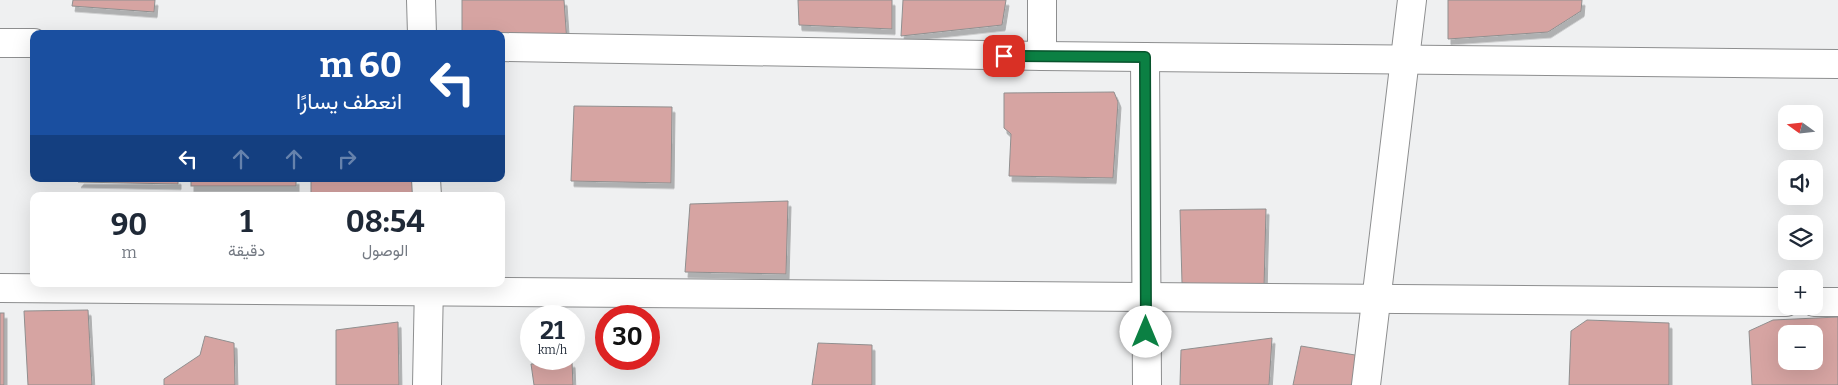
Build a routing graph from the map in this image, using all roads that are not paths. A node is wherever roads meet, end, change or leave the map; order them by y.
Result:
1 (421, 0) edge
2 (1042, 0) edge
3 (1412, 0) edge
4 (422, 30) edge
5 (0, 43) edge
6 (30, 43) edge
7 (505, 47) edge
8 (1042, 56) junction
9 (1145, 57) junction
10 (1404, 59) junction
11 (1838, 64) edge
12 (0, 288) edge
13 (429, 288) edge
14 (1146, 298) junction
15 (1376, 298) junction
16 (1778, 302) edge
17 (1823, 302) edge
18 (1838, 302) edge
19 (427, 385) edge
20 (1147, 385) edge
21 (1366, 385) edge

1 - 4 street
2 - 8 street
3 - 10 street
5 - 6 street
7 - 8 street
8 - 9 street
9 - 10 street
9 - 14 street
10 - 11 street
10 - 15 street
12 - 13 street
13 - 14 street
13 - 19 street
14 - 15 street
14 - 20 street
15 - 16 street
15 - 21 street
17 - 18 street

